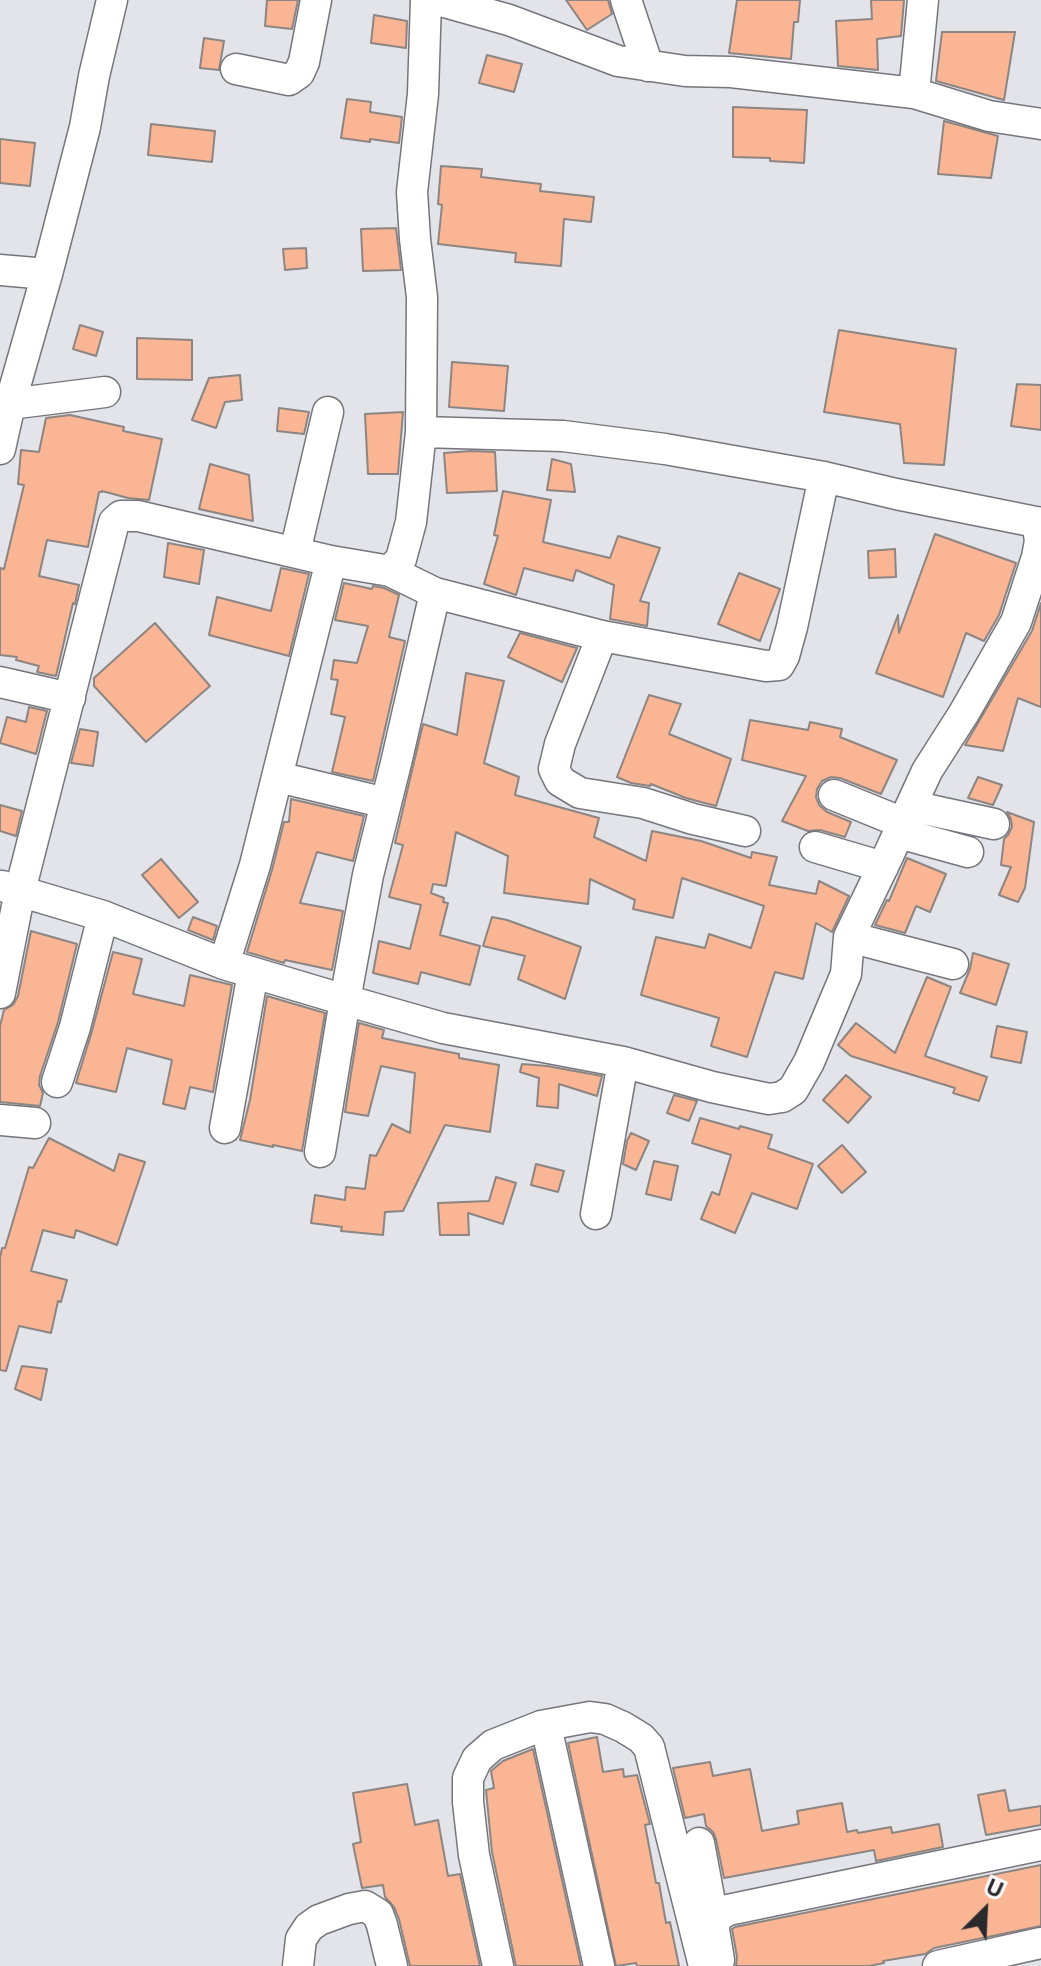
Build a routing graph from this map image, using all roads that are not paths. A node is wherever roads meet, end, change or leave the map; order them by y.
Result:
1 (112, 0) edge
2 (316, 0) edge
3 (426, 0) edge
4 (438, 0) edge
5 (626, 0) edge
6 (923, 0) edge
7 (648, 66) junction
8 (236, 69) dead end
9 (914, 93) junction
10 (1041, 124) edge
11 (0, 270) edge
12 (47, 274) junction
13 (105, 392) dead end
14 (10, 404) junction
15 (328, 412) dead end
16 (421, 432) junction
17 (0, 449) edge
18 (824, 477) junction
19 (1039, 523) edge
20 (295, 552) junction
21 (331, 561) junction
22 (390, 571) junction
23 (435, 593) junction
24 (602, 636) junction
25 (0, 682) edge
26 (70, 698) junction
27 (278, 777) junction
28 (834, 795) dead end
29 (386, 803) junction
30 (904, 820) junction
31 (994, 824) dead end
32 (745, 831) dead end
33 (815, 847) dead end
34 (968, 852) dead end
35 (883, 867) junction
36 (10, 888) edge
37 (103, 916) junction
38 (849, 937) junction
39 (953, 964) dead end
40 (238, 969) junction
41 (0, 993) edge
42 (345, 1000) junction
43 (623, 1062) junction
44 (57, 1082) dead end
45 (0, 1120) edge
46 (35, 1123) dead end
47 (225, 1128) dead end
48 (320, 1152) dead end
49 (596, 1214) dead end
50 (546, 1726) junction
51 (699, 1843) dead end
52 (1041, 1845) edge
53 (722, 1914) junction
54 (1041, 1943) edge
55 (298, 1966) edge
56 (392, 1966) edge
57 (498, 1966) edge
58 (599, 1966) edge
59 (704, 1966) edge
60 (720, 1966) edge
61 (938, 1966) edge

1 - 12 street
2 - 8 street
3 - 16 street
4 - 7 street
5 - 7 street
6 - 9 street
7 - 9 street
9 - 10 street
11 - 12 street
12 - 14 street
13 - 14 street
14 - 17 street
15 - 20 street
16 - 18 street
16 - 22 street
18 - 19 street
18 - 24 street
19 - 30 street
20 - 21 street
20 - 26 street
21 - 22 street
21 - 27 street
22 - 23 street
23 - 24 street
23 - 29 street
24 - 32 street
25 - 26 street
26 - 36 street
27 - 29 street
27 - 40 street
28 - 30 street
29 - 42 street
30 - 31 street
30 - 34 street
30 - 35 street
33 - 35 street
35 - 38 street
36 - 37 street
36 - 41 street
37 - 40 street
37 - 44 street
38 - 39 street
38 - 43 street
40 - 42 street
40 - 47 street
42 - 43 street
42 - 48 street
43 - 49 street
45 - 46 street
50 - 57 street
50 - 58 street
50 - 59 street
51 - 53 street
52 - 53 street
53 - 60 street
54 - 61 street
55 - 56 street

